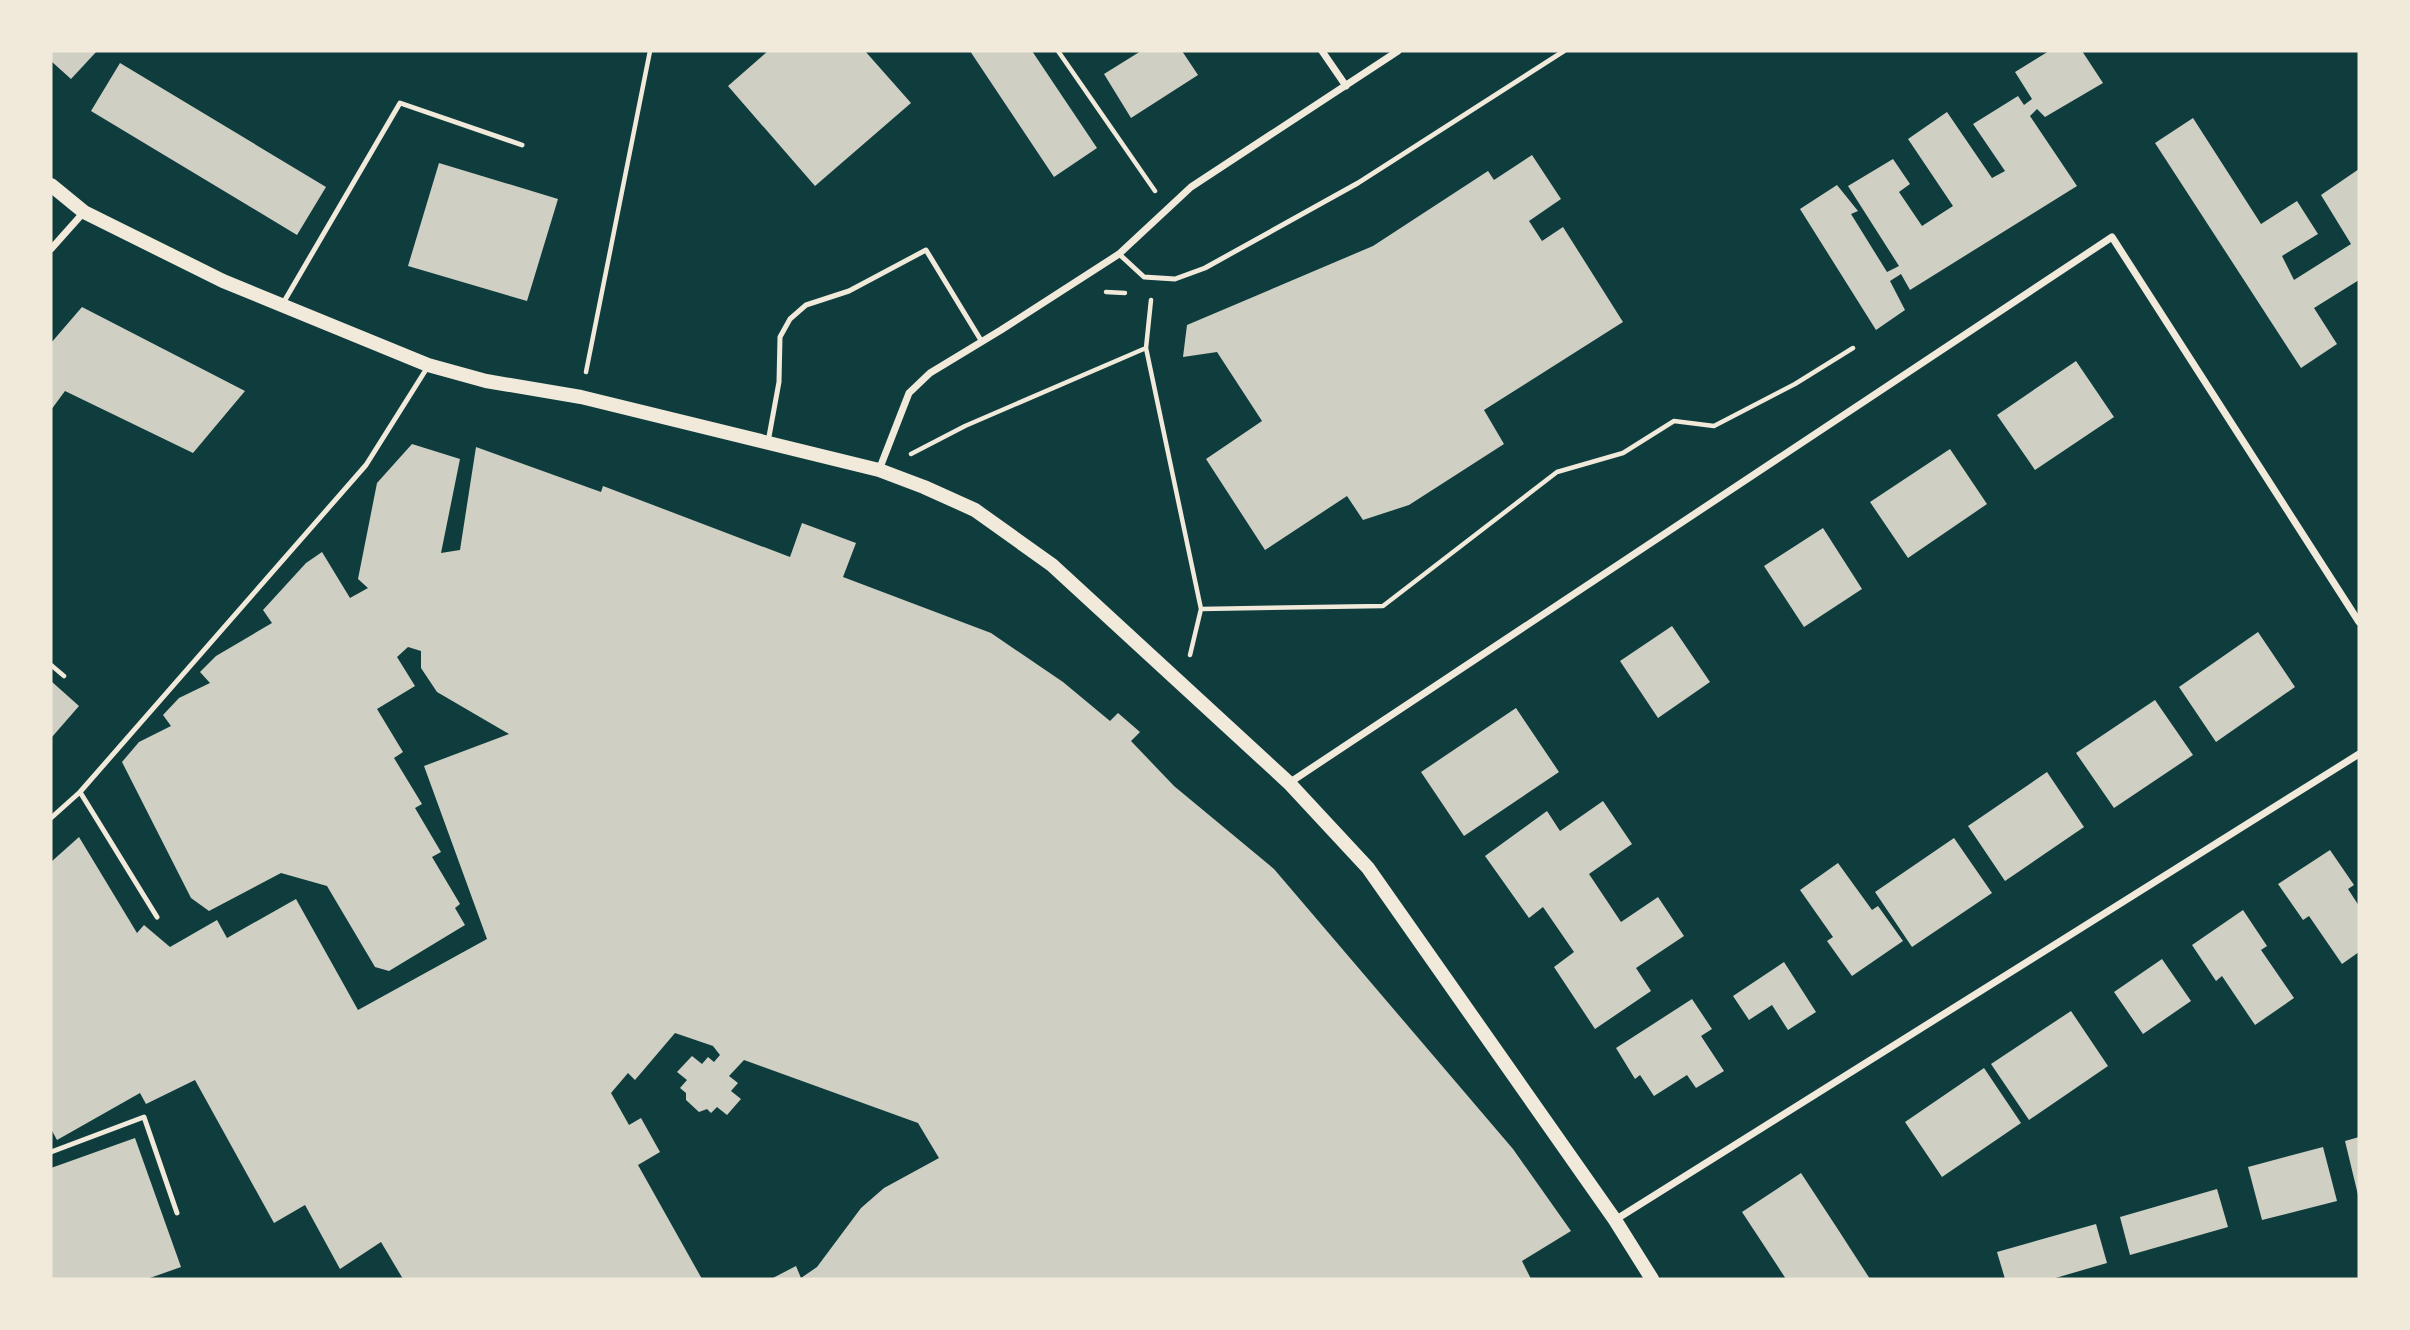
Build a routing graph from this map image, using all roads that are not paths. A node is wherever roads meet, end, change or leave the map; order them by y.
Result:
1 (1322, 51) edge
2 (1398, 51) edge
3 (1563, 51) edge
4 (1346, 86) junction
5 (522, 145) dead end
6 (51, 186) edge
7 (84, 212) junction
8 (51, 249) edge
9 (1119, 254) junction
10 (282, 304) junction
11 (982, 342) junction
12 (428, 365) junction
13 (768, 442) junction
14 (879, 470) junction
15 (2359, 622) edge
16 (2359, 754) edge
17 (1289, 783) junction
18 (80, 792) junction
19 (51, 818) edge
20 (157, 917) dead end
21 (51, 1152) edge
22 (177, 1213) dead end
23 (1615, 1220) junction
24 (1652, 1279) edge

1 - 4 street
2 - 4 street
3 - 9 lane
4 - 9 street
5 - 10 lane
6 - 7 main road
7 - 8 street
7 - 10 main road
9 - 11 street
10 - 12 main road
11 - 13 lane
11 - 14 street
12 - 13 main road
12 - 18 lane
13 - 14 main road
14 - 17 main road
15 - 17 street
16 - 23 street
17 - 23 main road
18 - 19 lane
18 - 20 lane
21 - 22 lane
23 - 24 main road

